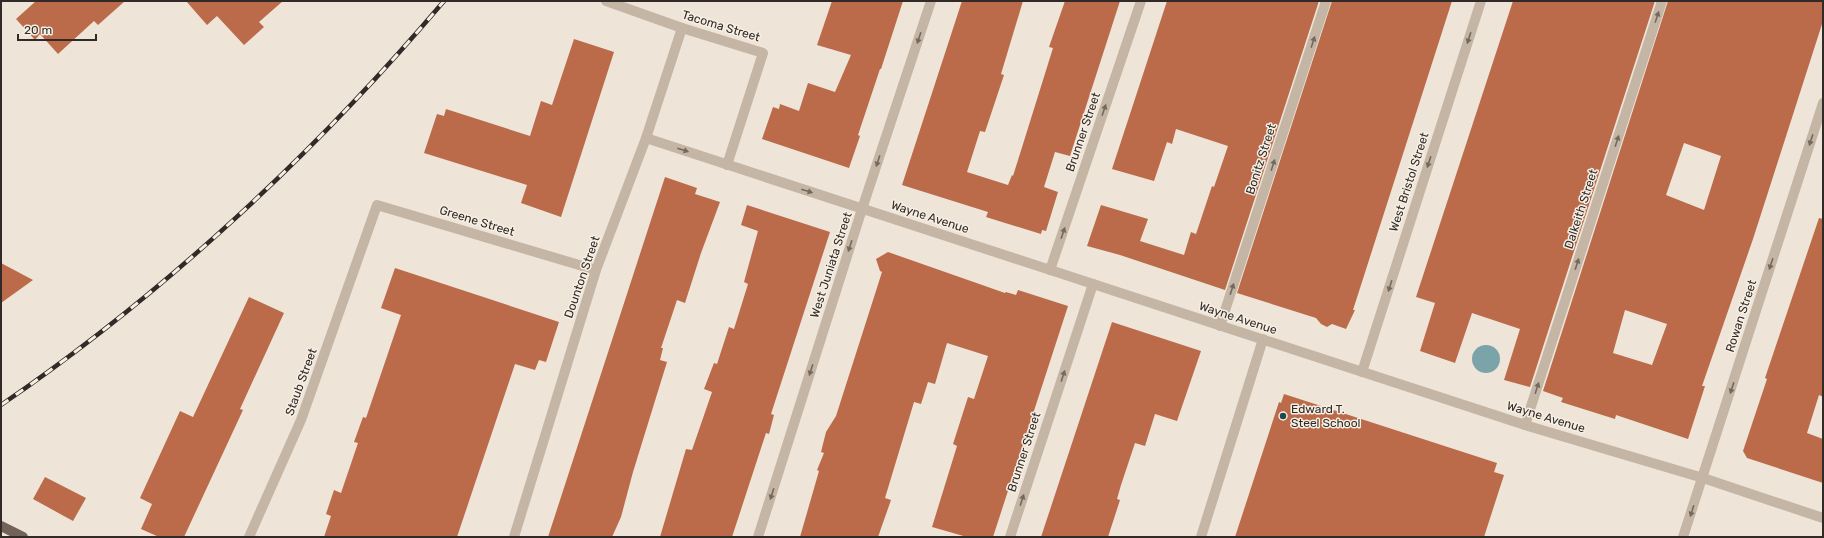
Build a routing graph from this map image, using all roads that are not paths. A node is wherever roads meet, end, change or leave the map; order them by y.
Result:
1 (606, 1) edge
2 (931, 1) edge
3 (1141, 1) edge
4 (1326, 1) edge
5 (1481, 1) edge
6 (1662, 1) edge
7 (682, 28) junction
8 (1823, 103) edge
9 (646, 138) junction
10 (727, 165) junction
11 (862, 209) junction
12 (368, 231) joint
13 (596, 270) junction
14 (1050, 270) junction
15 (1092, 284) junction
16 (1220, 326) junction
17 (1263, 339) junction
18 (1362, 372) junction
19 (1525, 425) junction
20 (1703, 478) junction
21 (1823, 518) edge
22 (1, 526) edge
23 (23, 537) edge
24 (249, 537) edge
25 (514, 537) edge
26 (758, 537) edge
27 (1010, 537) edge
28 (1201, 537) edge
29 (1683, 537) edge

1 - 7 street, Tacoma Street
2 -> 11 street, West Juniata Street
14 -> 3 street, Brunner Street
16 -> 4 street, Bonitz Street
5 -> 18 street, West Bristol Street
19 -> 6 street, Dalkeith Street
7 - 9 street, Dounton Street
7 - 10 street, Tacoma Street
8 -> 20 street, Rowan Street
9 -> 10 street, Wayne Avenue
9 - 13 street, Dounton Street
10 -> 11 street, Wayne Avenue
11 - 14 street, Wayne Avenue
11 -> 26 street, West Juniata Street
12 - 13 street, Greene Street
12 - 24 street, Staub Street
13 - 25 street, Dounton Street
14 - 15 street, Wayne Avenue
15 - 16 street, Wayne Avenue
27 -> 15 street, Brunner Street
16 - 17 street, Wayne Avenue
17 - 18 street, Wayne Avenue
17 - 28 street
18 - 19 street, Wayne Avenue
19 - 20 street, Wayne Avenue
20 - 21 street, Wayne Avenue
20 -> 29 street, Rowan Street
22 - 23 main road

